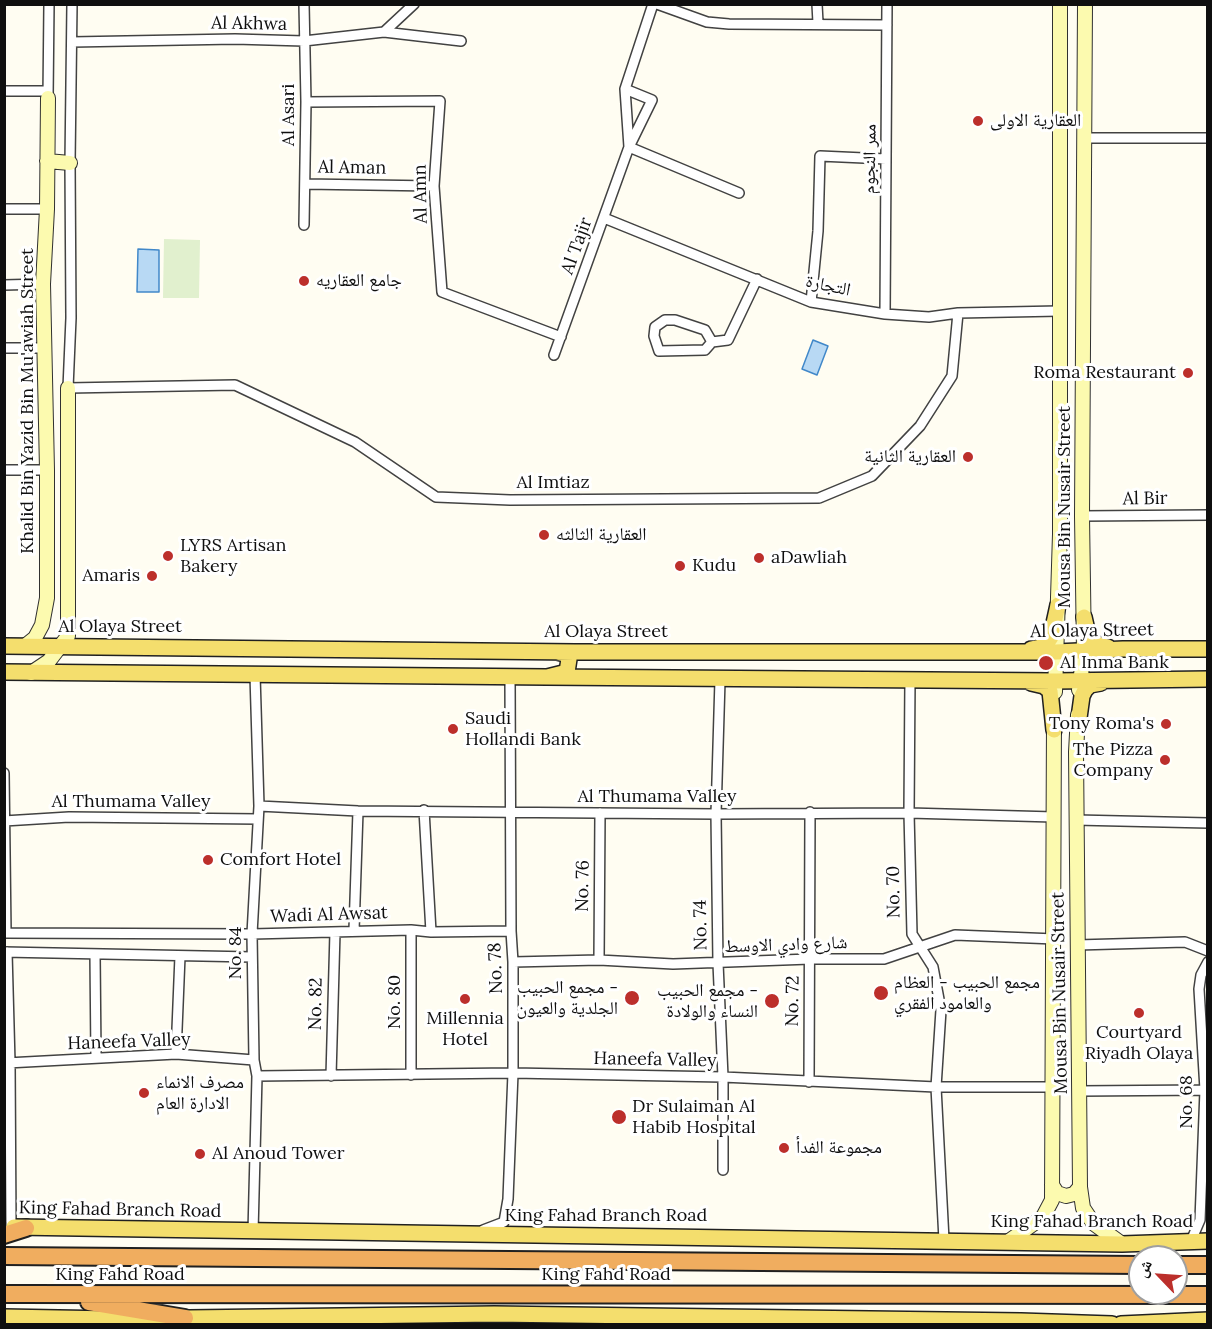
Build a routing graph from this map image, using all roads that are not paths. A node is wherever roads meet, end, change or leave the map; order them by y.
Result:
1 (49, 4) edge
2 (72, 4) edge
3 (304, 4) edge
4 (414, 4) edge
5 (655, 4) edge
6 (817, 4) edge
7 (887, 4) edge
8 (1060, 4) edge
9 (1085, 4) edge
10 (818, 23) junction
11 (887, 25) junction
12 (384, 33) junction
13 (461, 40) dead end
14 (304, 41) junction
15 (72, 42) junction
16 (625, 89) junction
17 (4, 91) edge
18 (48, 95) junction
19 (306, 102) junction
20 (1084, 138) junction
21 (1208, 138) edge
22 (629, 147) junction
23 (886, 159) junction
24 (47, 161) junction
25 (70, 163) junction
26 (305, 184) junction
27 (434, 186) junction
28 (739, 193) dead end
29 (4, 209) edge
30 (47, 209) junction
31 (604, 218) junction
32 (303, 225) dead end
33 (757, 279) junction
34 (43, 284) junction
35 (4, 285) edge
36 (811, 302) junction
37 (1059, 311) junction
38 (885, 314) junction
39 (958, 314) junction
40 (561, 337) junction
41 (712, 342) junction
42 (4, 348) edge
43 (44, 348) junction
44 (554, 355) dead end
45 (68, 388) junction
46 (4, 470) edge
47 (47, 470) junction
48 (1208, 515) edge
49 (1082, 516) junction
50 (47, 598) junction
51 (69, 600) junction
52 (1058, 605) junction
53 (1084, 621) junction
54 (1058, 628) junction
55 (4, 646) edge
56 (25, 646) junction
57 (61, 647) junction
58 (1123, 649) junction
59 (1208, 649) edge
60 (1006, 652) junction
61 (1028, 652) junction
62 (1056, 652) junction
63 (1084, 652) junction
64 (561, 653) junction
65 (4, 672) edge
66 (31, 673) junction
67 (255, 675) junction
68 (546, 677) junction
69 (510, 678) junction
70 (910, 679) junction
71 (1208, 679) edge
72 (720, 680) junction
73 (1017, 680) junction
74 (1115, 680) junction
75 (1055, 681) junction
76 (1081, 681) junction
77 (1078, 725) junction
78 (1054, 730) junction
79 (4, 773) edge
80 (259, 806) junction
81 (424, 810) junction
82 (358, 811) junction
83 (810, 812) junction
84 (509, 813) junction
85 (600, 813) junction
86 (909, 813) junction
87 (716, 814) junction
88 (1054, 817) junction
89 (258, 819) junction
90 (1076, 820) junction
91 (5, 821) edge
92 (1208, 823) edge
93 (354, 930) junction
94 (411, 930) junction
95 (511, 931) junction
96 (335, 932) junction
97 (431, 932) junction
98 (5, 933) edge
99 (252, 934) junction
100 (1054, 939) junction
101 (1077, 945) junction
102 (921, 948) junction
103 (1208, 951) edge
104 (6, 952) edge
105 (95, 954) junction
106 (180, 956) junction
107 (252, 957) junction
108 (810, 958) junction
109 (599, 960) junction
110 (513, 962) junction
111 (1208, 962) edge
112 (718, 963) junction
113 (176, 1054) junction
114 (96, 1058) junction
115 (254, 1060) junction
116 (7, 1063) edge
117 (513, 1074) junction
118 (411, 1075) junction
119 (257, 1076) junction
120 (331, 1076) junction
121 (723, 1077) junction
122 (809, 1082) junction
123 (936, 1087) junction
124 (1053, 1088) junction
125 (1206, 1090) edge
126 (1079, 1091) junction
127 (723, 1170) dead end
128 (1052, 1185) junction
129 (1080, 1187) junction
130 (11, 1229) edge
131 (253, 1232) junction
132 (471, 1235) junction
133 (944, 1240) junction
134 (1009, 1241) junction
135 (1191, 1241) junction
136 (1208, 1241) edge
137 (1122, 1244) junction
138 (4, 1256) edge
139 (1128, 1265) edge
140 (1188, 1265) edge
141 (1208, 1265) edge
142 (4, 1294) edge
143 (40, 1294) junction
144 (1208, 1294) edge
145 (4, 1317) edge
146 (185, 1318) junction
147 (492, 1319) edge
148 (1208, 1320) edge
149 (110, 1322) edge
150 (1022, 1323) edge
151 (1112, 1324) edge
152 (1121, 1324) edge

1 - 18 street, Khalid Bin Yazid Bin Mu'awiah Street
2 - 15 street
3 - 14 street, Al Asari
4 - 12 street
5 - 10 street
5 - 16 street, Al Tajir
6 - 10 street
7 - 11 street, ممر النجوم
8 - 37 street, Mousa Bin Nusair Street
9 - 20 street, Mousa Bin Nusair Street
10 - 11 street
11 - 23 street, ممر النجوم
12 - 13 street, Al Akhwa
12 - 14 street, Al Akhwa
14 - 15 street, Al Akhwa
14 - 19 street, Al Asari
15 - 25 street
16 - 22 street, Al Tajir
16 - 22 street, Al Tajir
17 - 18 street
18 - 24 street, Khalid Bin Yazid Bin Mu'awiah Street
19 - 26 street, Al Asari
19 - 27 street, Al Amn
20 - 21 street
20 - 49 street, Mousa Bin Nusair Street
22 - 28 street
22 - 31 street, Al Tajir
23 - 36 street
23 - 38 street, ممر النجوم
24 - 25 street
24 - 30 street, Khalid Bin Yazid Bin Mu'awiah Street
25 - 45 street
26 - 27 street, Al Aman
26 - 32 street, Al Asari
27 - 40 street, Al Amn
29 - 30 street
30 - 34 street, Khalid Bin Yazid Bin Mu'awiah Street
31 - 33 street, التجارة
31 - 40 street, Al Tajir
33 - 36 street, التجارة
33 - 41 street
34 - 35 street
34 - 43 street, Khalid Bin Yazid Bin Mu'awiah Street
36 - 38 street, التجارة
37 - 39 street, التجارة
37 - 52 street, Mousa Bin Nusair Street
38 - 39 street, التجارة
39 - 45 street, Al Imtiaz
40 - 44 street, Al Tajir
41 - 41 street
42 - 43 street
43 - 47 street, Khalid Bin Yazid Bin Mu'awiah Street
45 - 51 street
46 - 47 street
47 - 50 street, Khalid Bin Yazid Bin Mu'awiah Street
48 - 49 street, Al Bir
49 - 53 street, Mousa Bin Nusair Street
50 - 51 street
50 - 56 street, Khalid Bin Yazid Bin Mu'awiah Street
51 - 57 street
52 - 54 street, Mousa Bin Nusair Street
52 - 60 main road
53 - 54 street
53 - 58 main road
53 - 63 street, Mousa Bin Nusair Street
54 - 62 street, Mousa Bin Nusair Street
55 - 56 main road, Al Olaya Street
56 - 57 main road, Al Olaya Street
57 - 64 main road, Al Olaya Street
57 - 66 street
58 - 59 main road, Al Olaya Street
58 - 63 main road, Al Olaya Street
60 - 61 main road, Al Olaya Street
60 - 64 main road, Al Olaya Street
61 - 62 main road, Al Olaya Street
61 - 73 main road
62 - 63 main road, Al Olaya Street
62 - 75 street, Mousa Bin Nusair Street
63 - 76 street, Mousa Bin Nusair Street
64 - 68 main road, Al Olaya Street
65 - 66 main road, Al Olaya Street
66 - 67 main road, Al Olaya Street
67 - 69 main road, Al Olaya Street
67 - 80 street, No. 84
68 - 69 main road, Al Olaya Street
68 - 72 main road, Al Olaya Street
69 - 84 street, No. 78
70 - 72 main road, Al Olaya Street
70 - 73 main road, Al Olaya Street
70 - 86 street, No. 70
71 - 74 main road, Al Olaya Street
72 - 87 street, No. 74
73 - 75 main road, Al Olaya Street
73 - 78 main road
74 - 76 main road, Al Olaya Street
74 - 77 main road
75 - 76 main road, Al Olaya Street
75 - 78 street, Mousa Bin Nusair Street
76 - 77 street, Mousa Bin Nusair Street
77 - 90 street, Mousa Bin Nusair Street
78 - 88 street, Mousa Bin Nusair Street
79 - 91 street
80 - 82 street, Al Thumama Valley
80 - 89 street, No. 84
81 - 82 street, Al Thumama Valley
81 - 84 street, Al Thumama Valley
81 - 97 street
82 - 93 street
83 - 86 street, Al Thumama Valley
83 - 87 street, Al Thumama Valley
83 - 108 street, No. 72
84 - 85 street, Al Thumama Valley
84 - 95 street, No. 78
85 - 87 street, Al Thumama Valley
85 - 109 street, No. 76
86 - 88 street, Al Thumama Valley
86 - 102 street, No. 70
87 - 112 street, No. 74
88 - 100 street, Mousa Bin Nusair Street
89 - 91 street, Al Thumama Valley
89 - 99 street, No. 84
90 - 92 street
90 - 101 street, Mousa Bin Nusair Street
91 - 98 street
93 - 94 street, Wadi Al Awsat
93 - 96 street, Wadi Al Awsat
94 - 97 street, Wadi Al Awsat
94 - 118 street, No. 80
95 - 97 street, Wadi Al Awsat
95 - 110 street, No. 78
96 - 99 street, Wadi Al Awsat
96 - 120 street, No. 82
98 - 99 street, Wadi Al Awsat
99 - 107 street, No. 84
100 - 102 street, شارع وادي الاوسط
100 - 124 street, Mousa Bin Nusair Street
101 - 103 street
101 - 126 street, Mousa Bin Nusair Street
102 - 108 street, شارع وادي الاوسط
102 - 123 street, No. 70
104 - 105 street
104 - 116 street
105 - 106 street
105 - 114 street
106 - 107 street
106 - 113 street
107 - 115 street, No. 84
108 - 112 street, شارع وادي الاوسط
108 - 122 street, No. 72
109 - 110 street, شارع وادي الاوسط
109 - 112 street, شارع وادي الاوسط
110 - 117 street, No. 78
111 - 125 street, No. 68
112 - 121 street, No. 74
113 - 114 street, Haneefa Valley
113 - 115 street, Haneefa Valley
114 - 116 street, Haneefa Valley
115 - 119 street, No. 84
116 - 130 street
117 - 118 street, Haneefa Valley
117 - 121 street, Haneefa Valley
117 - 132 street, No. 78
118 - 120 street, Haneefa Valley
119 - 120 street, Haneefa Valley
119 - 131 street, No. 84
121 - 122 street, Haneefa Valley
121 - 127 street, No. 74
122 - 123 street, Haneefa Valley
123 - 124 street, Haneefa Valley
123 - 133 street, No. 70
124 - 128 street, Mousa Bin Nusair Street
125 - 126 street
125 - 135 street, No. 68
126 - 129 street, Mousa Bin Nusair Street
128 - 129 street
128 - 134 street, Mousa Bin Nusair Street
129 - 137 street, Mousa Bin Nusair Street
130 - 131 main road, King Fahad Branch Road
131 - 132 main road, King Fahad Branch Road
132 - 133 main road, King Fahad Branch Road
133 - 134 main road, King Fahad Branch Road
134 - 137 main road, King Fahad Branch Road
135 - 136 main road, King Fahad Branch Road
135 - 137 main road, King Fahad Branch Road
138 - 139 highway, King Fahd Road
140 - 141 highway
142 - 143 highway, King Fahd Road
143 - 144 highway, King Fahd Road
143 - 146 highway
145 - 149 main road
146 - 147 main road
146 - 149 main road
147 - 150 main road
148 - 152 main road
150 - 151 main road

